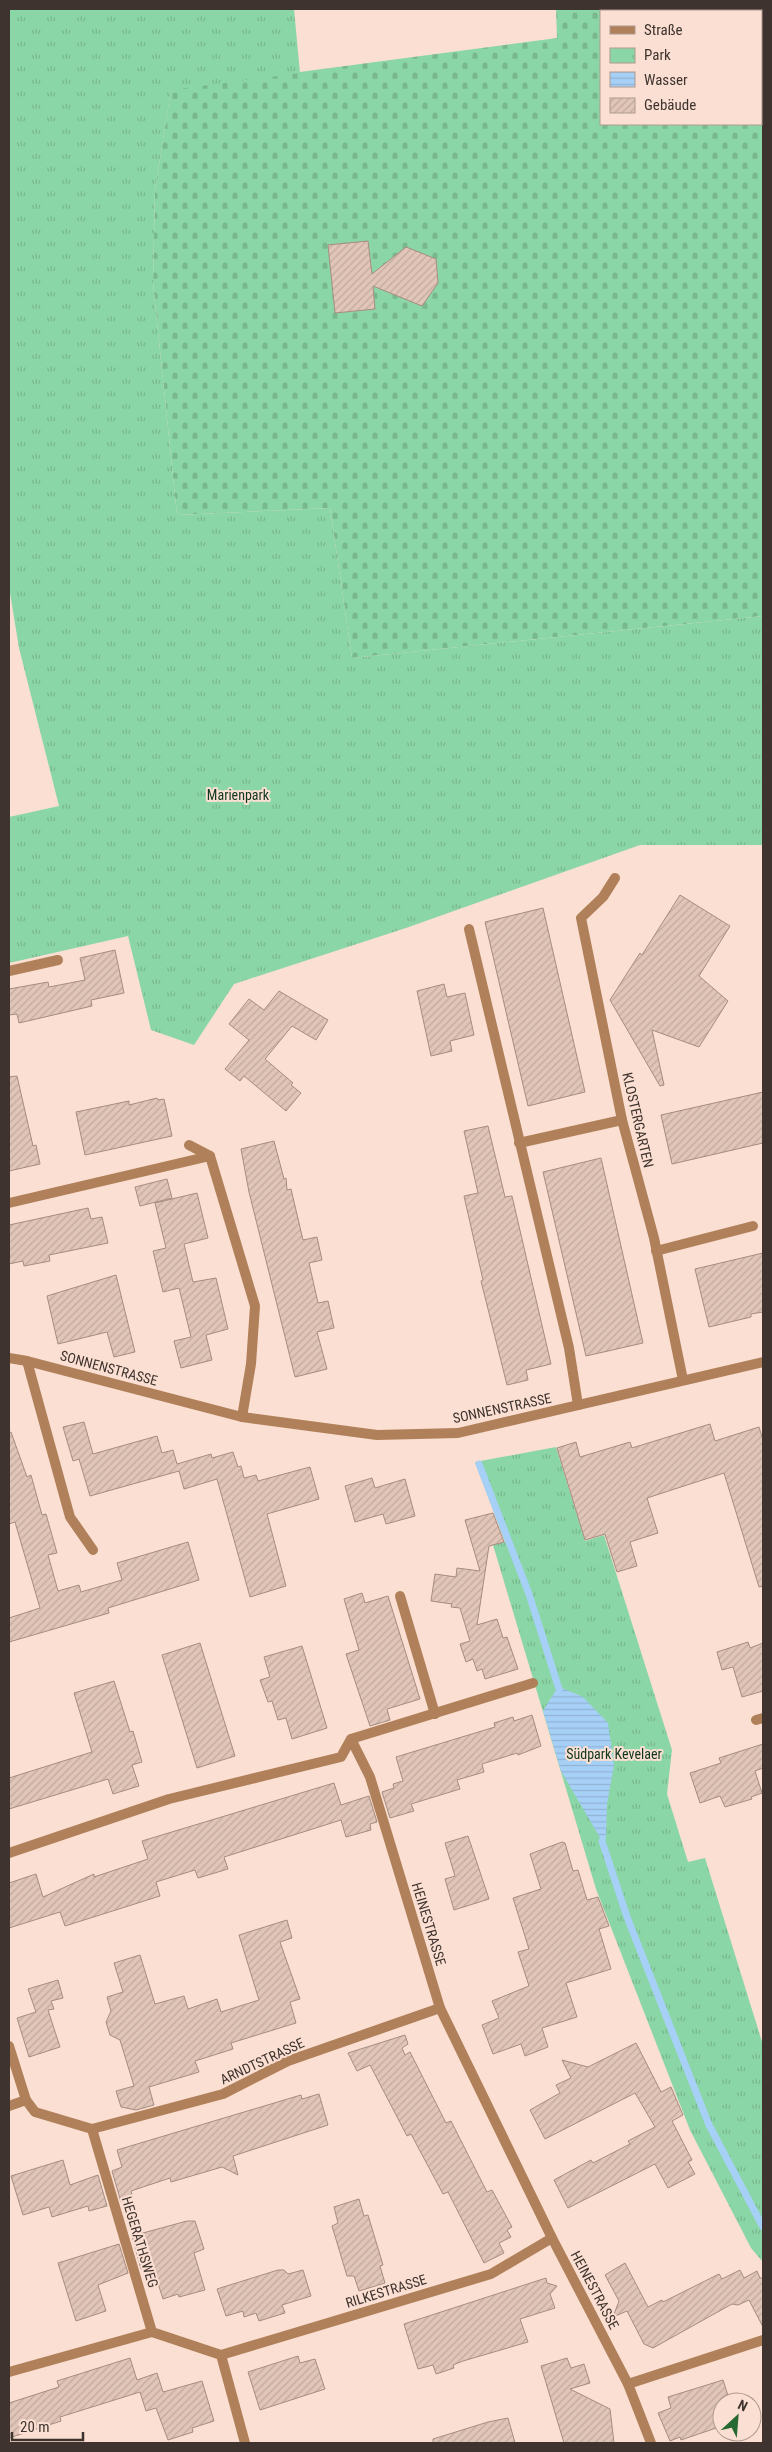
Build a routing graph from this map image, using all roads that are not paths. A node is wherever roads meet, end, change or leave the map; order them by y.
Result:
1 (615, 878) dead end
2 (469, 929) dead end
3 (58, 960) dead end
4 (9, 971) edge
5 (622, 1120) junction
6 (519, 1143) junction
7 (189, 1145) dead end
8 (210, 1156) junction
9 (9, 1203) edge
10 (753, 1226) dead end
11 (656, 1251) junction
12 (9, 1358) edge
13 (27, 1361) junction
14 (763, 1362) edge
15 (684, 1380) junction
16 (578, 1405) junction
17 (242, 1417) junction
18 (93, 1550) dead end
19 (400, 1596) dead end
20 (534, 1684) dead end
21 (434, 1714) junction
22 (350, 1739) junction
23 (9, 1853) edge
24 (440, 2008) junction
25 (9, 2046) edge
26 (26, 2100) junction
27 (9, 2106) edge
28 (92, 2129) junction
29 (552, 2238) junction
30 (152, 2332) junction
31 (763, 2340) edge
32 (221, 2355) junction
33 (9, 2372) edge
34 (628, 2384) junction
35 (246, 2443) edge
36 (651, 2443) edge

1 - 5 street, KLOSTERGARTEN
2 - 6 street
3 - 4 street
5 - 6 street
5 - 11 street, KLOSTERGARTEN
6 - 16 street
7 - 8 street
8 - 9 street
8 - 17 street
10 - 11 street
11 - 15 street, KLOSTERGARTEN
12 - 13 street, SONNENSTRASSE
13 - 17 street, SONNENSTRASSE
13 - 18 street
14 - 15 street, SONNENSTRASSE
15 - 16 street, SONNENSTRASSE
16 - 17 street, SONNENSTRASSE
19 - 21 street
20 - 21 street
21 - 22 street
22 - 23 street
22 - 24 street, HEINESTRASSE
24 - 28 street, ARNDTSTRASSE
24 - 29 street, HEINESTRASSE
25 - 26 street
26 - 27 street
26 - 28 street
28 - 30 street, HEGERATHSWEG
29 - 32 street, RILKESTRASSE
29 - 34 street, HEINESTRASSE
30 - 32 street
30 - 33 street
31 - 34 street
32 - 35 street
34 - 36 street, HEINESTRASSE

